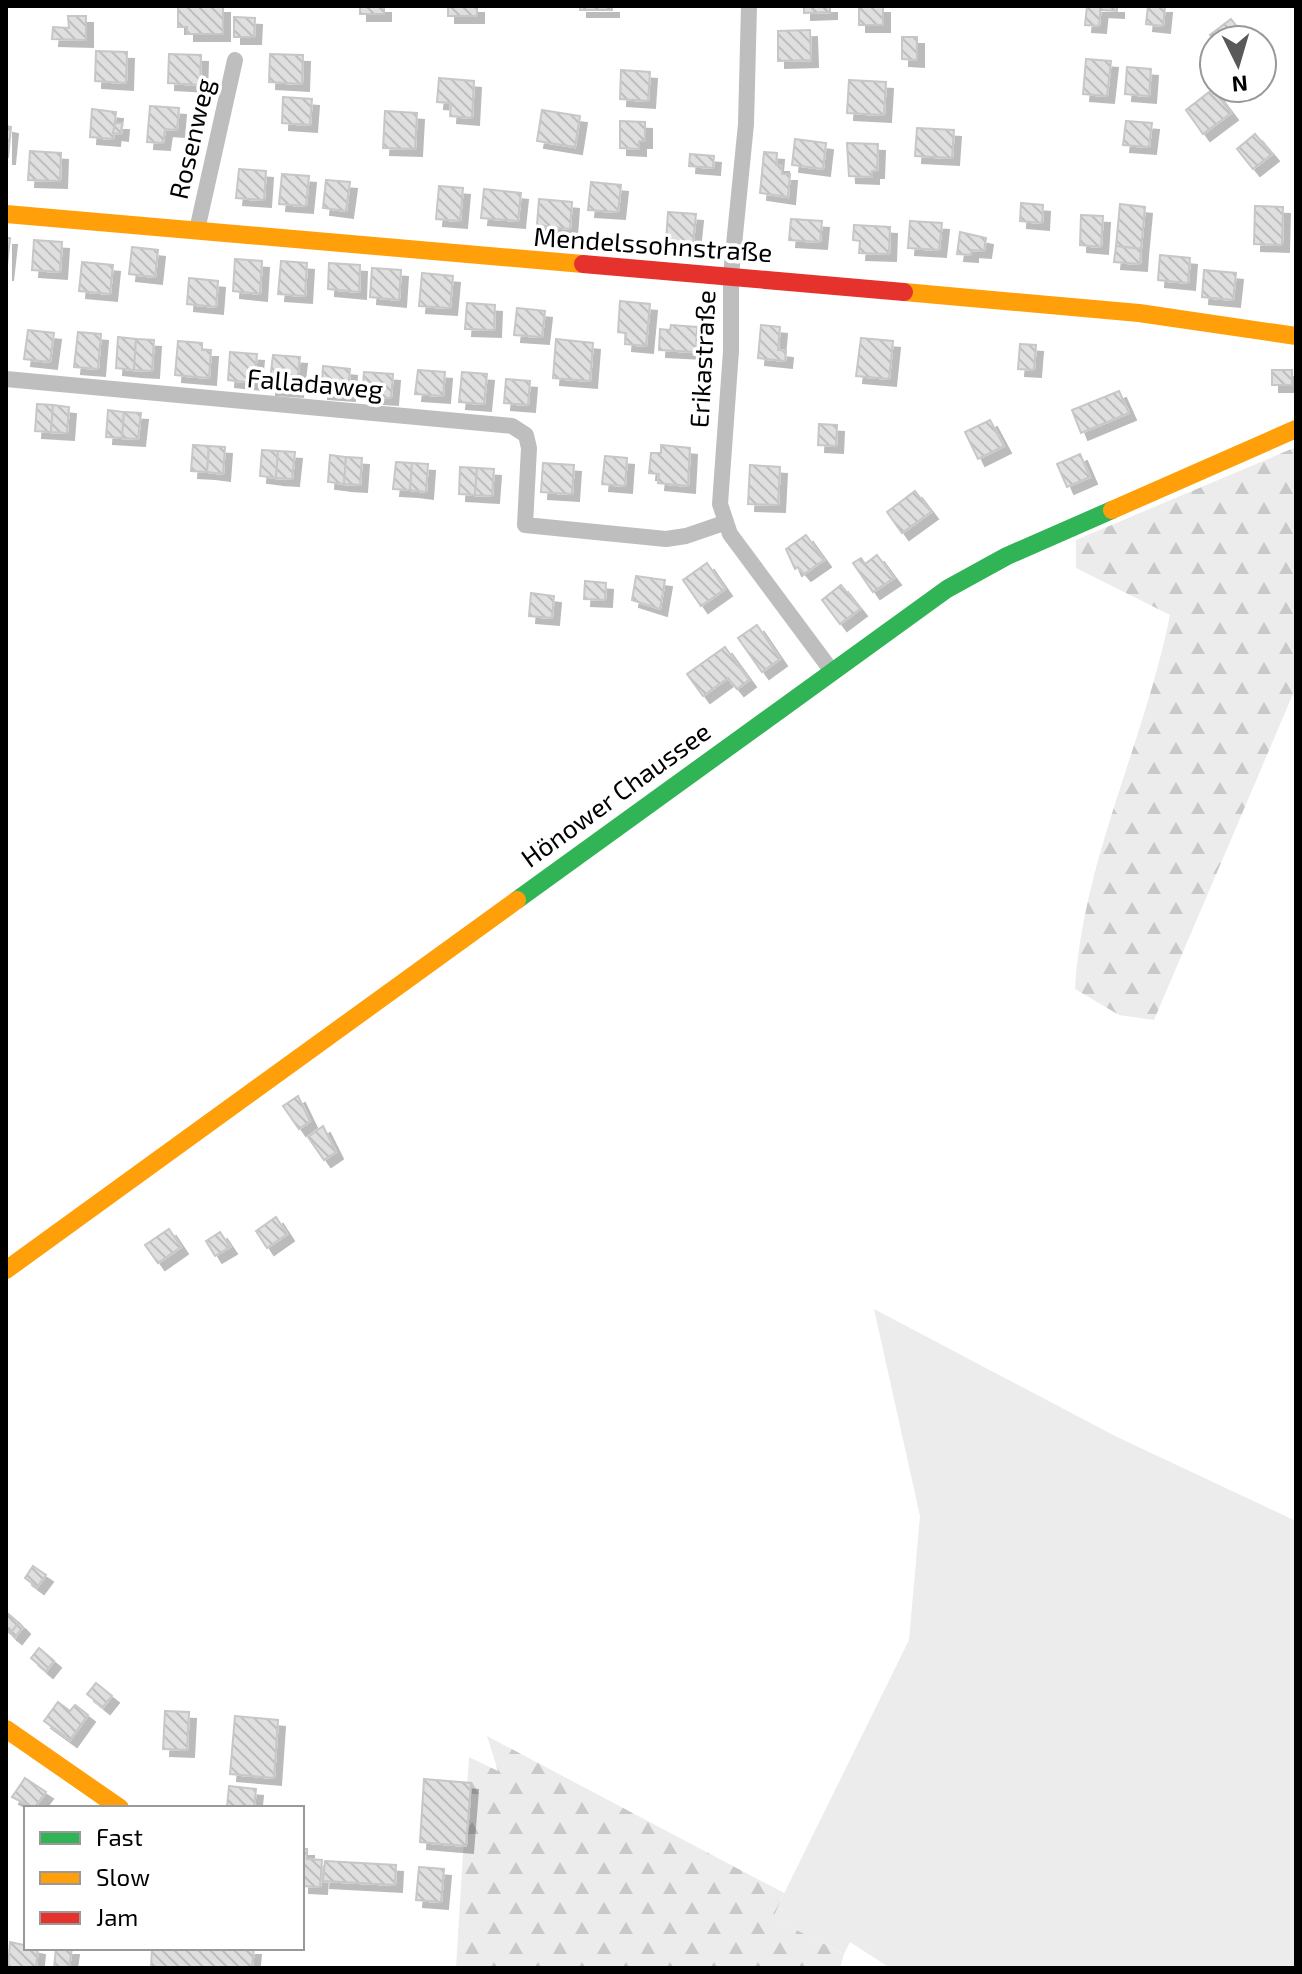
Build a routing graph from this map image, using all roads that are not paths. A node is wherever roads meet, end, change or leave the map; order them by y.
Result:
1 (749, 6) edge
2 (235, 60) dead end
3 (6, 214) edge
4 (197, 230) junction
5 (731, 275) junction
6 (1296, 336) edge
7 (6, 379) edge
8 (1296, 429) edge
9 (724, 523) junction
10 (831, 670) junction
11 (6, 1270) edge
12 (6, 1729) edge
13 (117, 1806) edge

1 - 5 street, Erikastraße
2 - 4 street, Rosenweg
3 - 4 street, Mendelssohnstraße
4 - 5 street, Mendelssohnstraße
5 - 6 street, Mendelssohnstraße
5 - 9 street, Erikastraße
7 - 9 street, Falladaweg
8 - 10 street, Hönower Chaussee
9 - 10 street
10 - 11 street, Hönower Chaussee
12 - 13 street

